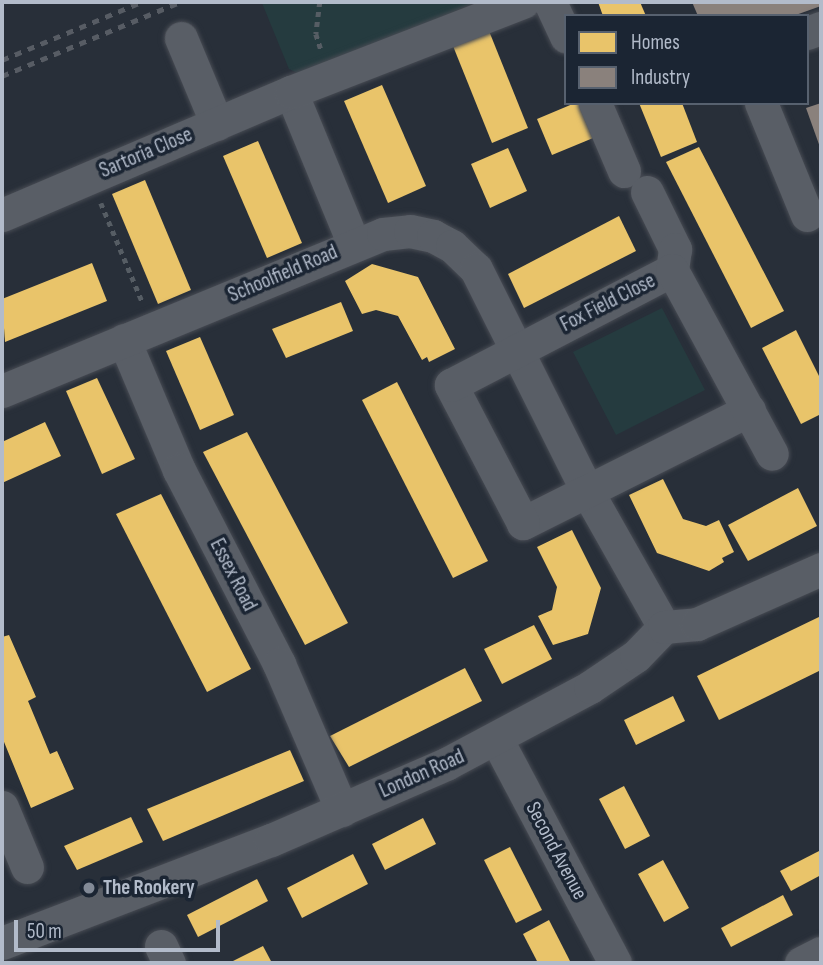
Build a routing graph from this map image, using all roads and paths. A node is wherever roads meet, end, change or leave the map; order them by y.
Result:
1 (320, 2) edge
2 (523, 2) edge
3 (550, 2) edge
4 (564, 33) edge
5 (181, 38) dead end
6 (338, 74) junction
7 (291, 92) junction
8 (596, 105) edge
9 (762, 105) edge
10 (216, 124) junction
11 (90, 177) junction
12 (2, 215) edge
13 (807, 215) dead end
14 (354, 245) junction
15 (673, 270) junction
16 (139, 334) junction
17 (514, 351) junction
18 (2, 391) edge
19 (749, 411) junction
20 (772, 454) dead end
21 (587, 491) junction
22 (821, 569) edge
23 (664, 627) junction
24 (496, 740) junction
25 (2, 807) edge
26 (342, 810) junction
27 (27, 867) dead end
28 (2, 943) edge
29 (821, 953) edge
30 (615, 963) edge
31 (801, 963) edge

1 - 6 path
2 - 6 street, Sartoria Close
3 - 4 street
5 - 10 street
6 - 7 street, Sartoria Close
7 - 10 street, Sartoria Close
7 - 14 street
8 - 15 street
9 - 13 street
10 - 11 street, Sartoria Close
11 - 12 street, Sartoria Close
11 - 16 path
14 - 16 street, Schoolfield Road
14 - 17 street, Schoolfield Road
15 - 17 street, Fox Field Close
15 - 19 street, Fox Field Close
16 - 18 street, Schoolfield Road
16 - 26 street, Essex Road
17 - 21 street, Schoolfield Road
17 - 21 street
19 - 20 street, Fox Field Close
19 - 21 street
21 - 23 street, Schoolfield Road
22 - 23 street
23 - 24 street, London Road
24 - 26 street, London Road
24 - 30 street, Second Avenue
25 - 27 street
26 - 28 street, London Road
29 - 31 street

